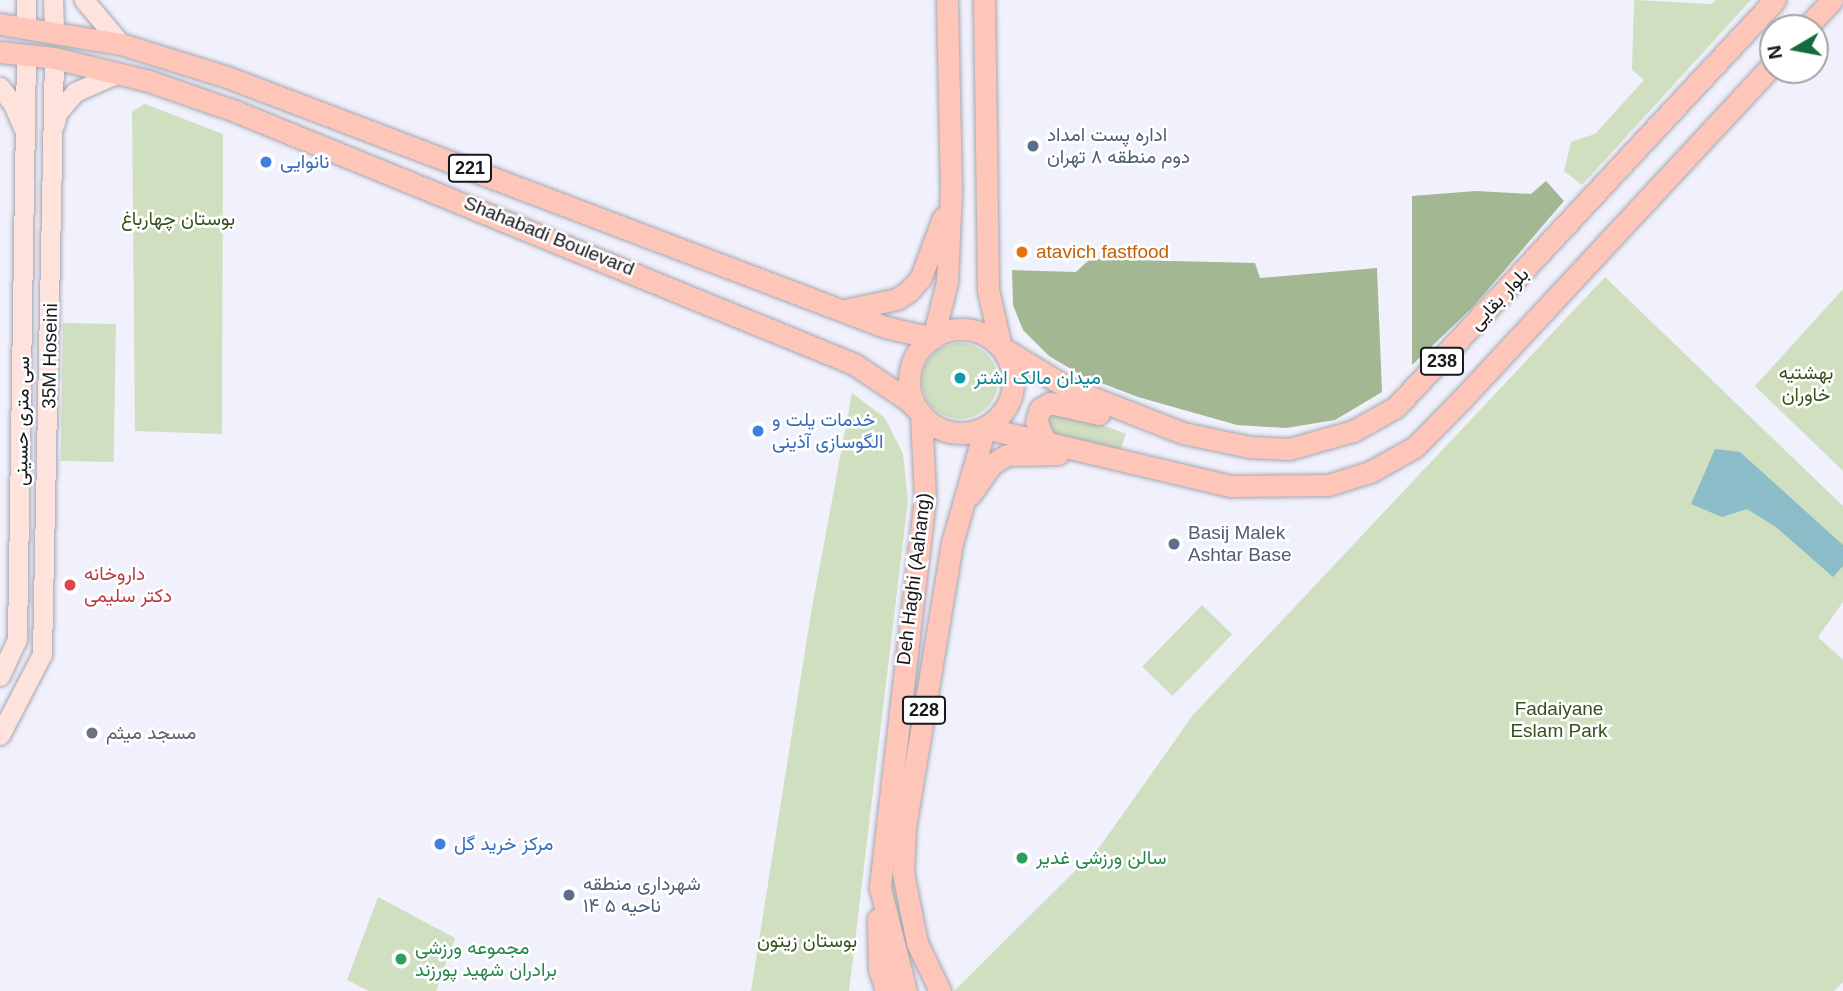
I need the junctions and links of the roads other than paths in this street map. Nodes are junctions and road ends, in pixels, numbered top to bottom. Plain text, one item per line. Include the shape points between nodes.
1 (26, 0) edge
2 (52, 0) edge
3 (84, 0) edge
4 (947, 0) edge
5 (984, 0) edge
6 (1775, 0) edge
7 (1832, 0) edge
8 (1819, 14) edge
9 (0, 24) edge
10 (26, 27) junction
11 (54, 30) junction
12 (121, 44) junction
13 (0, 52) edge
14 (26, 54) junction
15 (54, 58) junction
16 (118, 73) junction
17 (1759, 79) edge
18 (0, 87) edge
19 (950, 144) junction
20 (986, 148) junction
21 (27, 163) junction
22 (53, 166) junction
23 (951, 192) junction
24 (844, 310) junction
25 (933, 338) junction
26 (1000, 347) junction
27 (920, 413) junction
28 (985, 428) junction
29 (1183, 433) junction
30 (1046, 443) junction
31 (1086, 455) junction
32 (952, 543) junction
33 (17, 639) junction
34 (42, 653) junction
35 (0, 676) edge
36 (0, 735) edge
37 (881, 896) junction
38 (886, 991) edge
39 (906, 991) edge
40 (940, 991) edge

1 - 10 main road
2 - 11 main road
3 - 12 main road
4 - 19 main road
5 - 20 main road
6 - 29 main road, بلوار بقایی / 238 via 1396,407 1353,431 1289,449 1250,447
7 - 8 main road
9 - 10 main road, Shahabadi Boulevard / 221
10 - 11 main road, Shahabadi Boulevard / 221
10 - 14 main road
11 - 12 main road, Shahabadi Boulevard / 221
11 - 15 main road
12 - 24 main road, Shahabadi Boulevard / 221 via 288,99
13 - 14 main road, Shahabadi Boulevard / 221
14 - 15 main road, Shahabadi Boulevard / 221
14 - 21 main road
15 - 16 main road, Shahabadi Boulevard / 221
15 - 22 main road, 35M Hoseini
16 - 22 main road via 87,84 64,104 54,127
16 - 27 main road, Shahabadi Boulevard / 221 via 235,111 722,307 854,364
17 - 31 main road, 238 via 1463,398 1404,453 1370,472 1328,485 1281,488 1187,479
18 - 21 main road via 22,124
19 - 20 main road via 956,156 967,162 978,159
19 - 23 main road
20 - 26 main road via 988,290
21 - 33 main road, سی متری حسینی
22 - 34 main road, 35M Hoseini
23 - 24 main road via 921,277 909,291 897,299
23 - 25 main road via 947,282
24 - 25 main road, Shahabadi Boulevard / 221 via 885,327
25 - 26 main road via 946,331 976,331
25 - 27 main road via 914,359 910,373
26 - 28 main road via 1009,360 1012,392 1007,407
26 - 29 main road, بلوار بقایی / 238 via 1068,388
27 - 28 main road via 931,423 957,433
27 - 37 main road, Deh Haghi (Aahang) / 228 via 925,497 883,832
28 - 30 main road, 238
28 - 32 main road, Deh Haghi (Aahang) / 228
29 - 30 main road via 1050,403 1040,409 1036,421
30 - 31 main road, 238
31 - 32 main road via 1007,455 992,464 969,497
32 - 40 main road, Deh Haghi (Aahang) / 228 via 905,827 903,873 916,943
33 - 34 main road
33 - 35 main road, سی متری حسینی
34 - 36 main road
37 - 38 main road via 879,969
37 - 39 main road, Deh Haghi (Aahang) / 228

